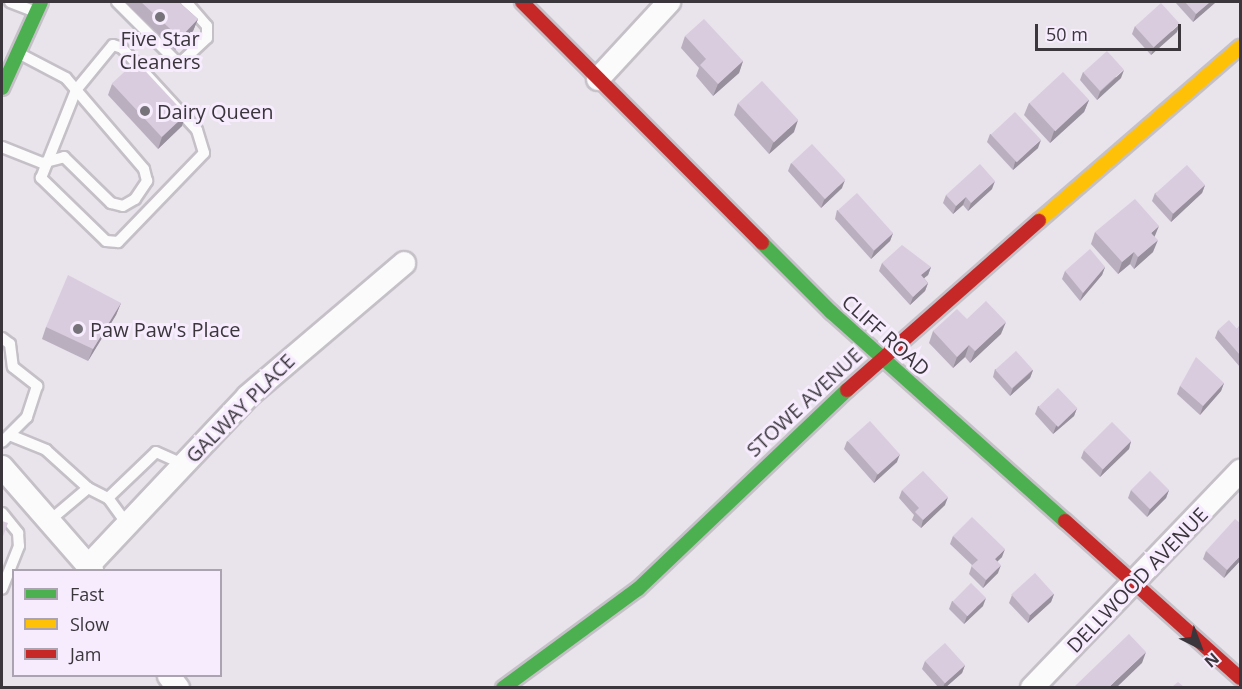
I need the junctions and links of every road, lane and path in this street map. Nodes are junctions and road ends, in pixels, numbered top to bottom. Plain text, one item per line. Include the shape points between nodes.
1 (10, 2) edge
2 (117, 2) edge
3 (186, 2) edge
4 (522, 2) edge
5 (669, 2) edge
6 (38, 7) edge
7 (1240, 47) edge
8 (17, 52) junction
9 (598, 79) junction
10 (2, 88) edge
11 (76, 90) junction
12 (2, 147) edge
13 (42, 163) junction
14 (404, 262) dead end
15 (2, 338) edge
16 (881, 357) junction
17 (12, 436) junction
18 (2, 442) edge
19 (183, 464) junction
20 (1240, 471) edge
21 (3, 472) edge
22 (88, 488) junction
23 (108, 498) junction
24 (2, 513) edge
25 (49, 521) junction
26 (127, 524) junction
27 (90, 568) edge
28 (1136, 585) junction
29 (2, 589) edge
30 (1240, 678) edge
31 (503, 687) edge
32 (1032, 687) edge

1 - 6 lane
2 - 3 lane via 179,64 207,38 207,26
4 - 9 street, CLIFF ROAD
5 - 9 street
6 - 8 street
7 - 16 street, STOWE AVENUE
8 - 10 street
8 - 11 lane via 66,78
9 - 16 street, CLIFF ROAD via 742,227
11 - 13 lane
11 - 13 lane via 144,169 147,181 123,206 111,204 64,157
11 - 13 lane via 104,51 112,45 122,48 197,130 204,153 118,242 106,241 41,178
12 - 13 lane
14 - 19 street, GALWAY PLACE via 248,396
15 - 17 lane via 10,344 13,368 37,386 27,417
16 - 28 street, CLIFF ROAD
16 - 31 street, STOWE AVENUE via 638,589
17 - 18 lane
17 - 22 lane via 46,450
19 - 23 lane via 156,452
19 - 26 street, GALWAY PLACE
20 - 28 street, DELLWOOD AVENUE
21 - 25 street
22 - 23 lane
22 - 25 lane
23 - 26 lane
24 - 29 lane via 18,533 19,546
25 - 27 street
26 - 27 street, GALWAY PLACE
28 - 30 street, CLIFF ROAD
28 - 32 street, DELLWOOD AVENUE

